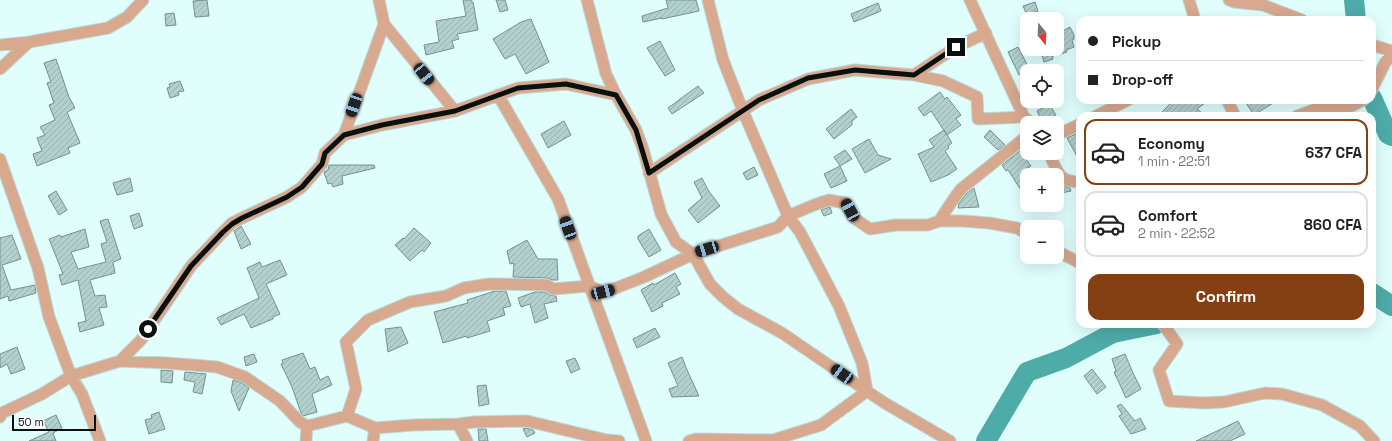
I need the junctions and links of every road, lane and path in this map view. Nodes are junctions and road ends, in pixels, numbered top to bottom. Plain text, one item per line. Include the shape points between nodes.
1 (143, 0) edge
2 (379, 0) edge
3 (587, 0) edge
4 (708, 0) edge
5 (970, 0) edge
6 (1189, 0) edge
7 (1229, 0) edge
8 (1194, 16) edge
9 (1292, 16) edge
10 (384, 24) junction
11 (986, 33) junction
12 (29, 42) junction
13 (0, 45) edge
14 (1376, 46) edge
15 (1392, 52) edge
16 (0, 69) edge
17 (914, 75) junction
18 (1376, 81) edge
19 (498, 95) junction
20 (616, 95) junction
21 (1120, 104) edge
22 (1356, 104) edge
23 (455, 111) junction
24 (743, 111) junction
25 (1104, 112) edge
26 (1307, 112) edge
27 (1025, 116) edge
28 (1020, 120) edge
29 (1076, 126) edge
30 (1064, 132) edge
31 (344, 135) junction
32 (1020, 142) edge
33 (0, 159) edge
34 (1052, 160) edge
35 (649, 173) junction
36 (1076, 182) edge
37 (788, 216) junction
38 (939, 221) junction
39 (1020, 230) edge
40 (693, 254) junction
41 (1064, 255) edge
42 (1076, 261) edge
43 (589, 286) junction
44 (1166, 328) edge
45 (120, 361) junction
46 (71, 376) junction
47 (867, 391) junction
48 (347, 416) junction
49 (0, 417) edge
50 (458, 424) junction
51 (307, 426) junction
52 (375, 428) junction
53 (773, 440) edge
54 (100, 441) edge
55 (306, 441) edge
56 (373, 441) edge
57 (466, 441) edge
58 (619, 441) edge
59 (646, 441) edge
60 (689, 441) edge
61 (950, 441) edge
62 (1374, 441) edge

1 - 12 street via 127,17 108,28
2 - 10 street
3 - 20 street via 606,74
4 - 24 street via 723,60
5 - 11 street
6 - 8 street
7 - 9 street via 1263,5
10 - 23 street
10 - 31 street
11 - 17 street via 956,47
11 - 27 street
12 - 13 street
12 - 16 street
14 - 15 street
15 - 18 street
17 - 24 street via 855,70 808,78 759,100
17 - 28 street via 943,81 977,97 978,120
19 - 20 street via 518,88 566,84
19 - 23 street
19 - 43 street via 558,199
20 - 35 street via 636,130
21 - 25 street
22 - 26 street
23 - 31 street
24 - 35 street
24 - 37 street
29 - 30 street
31 - 45 street via 325,153 322,164 302,187 242,218 223,232 191,266 141,340
32 - 38 street via 961,189
33 - 46 street via 34,255 49,317
34 - 36 street via 1060,175 1067,181
35 - 40 street via 661,214 676,242
37 - 38 street via 829,200 845,203 854,218 870,229 896,225 928,225
37 - 40 street via 778,227
37 - 47 street via 800,232 839,306 862,362
38 - 39 street via 989,223
40 - 43 street via 616,288 603,292
40 - 47 street via 710,284 738,309 782,333
41 - 42 street
43 - 48 street via 553,289 547,285 489,284 464,288 446,296 410,302 368,320 346,342 356,389
43 - 59 street
44 - 62 street via 1177,344 1159,370 1169,402 1224,402 1264,393 1282,394 1322,406 1360,426
45 - 46 street
45 - 51 street via 217,367 245,377 280,401
46 - 49 street via 42,394 2,413
46 - 54 street via 82,394
47 - 53 street via 821,425
47 - 61 street
48 - 51 street
48 - 52 street
50 - 52 street
50 - 57 street
50 - 58 street via 527,420
51 - 55 street
52 - 56 street
53 - 60 street

